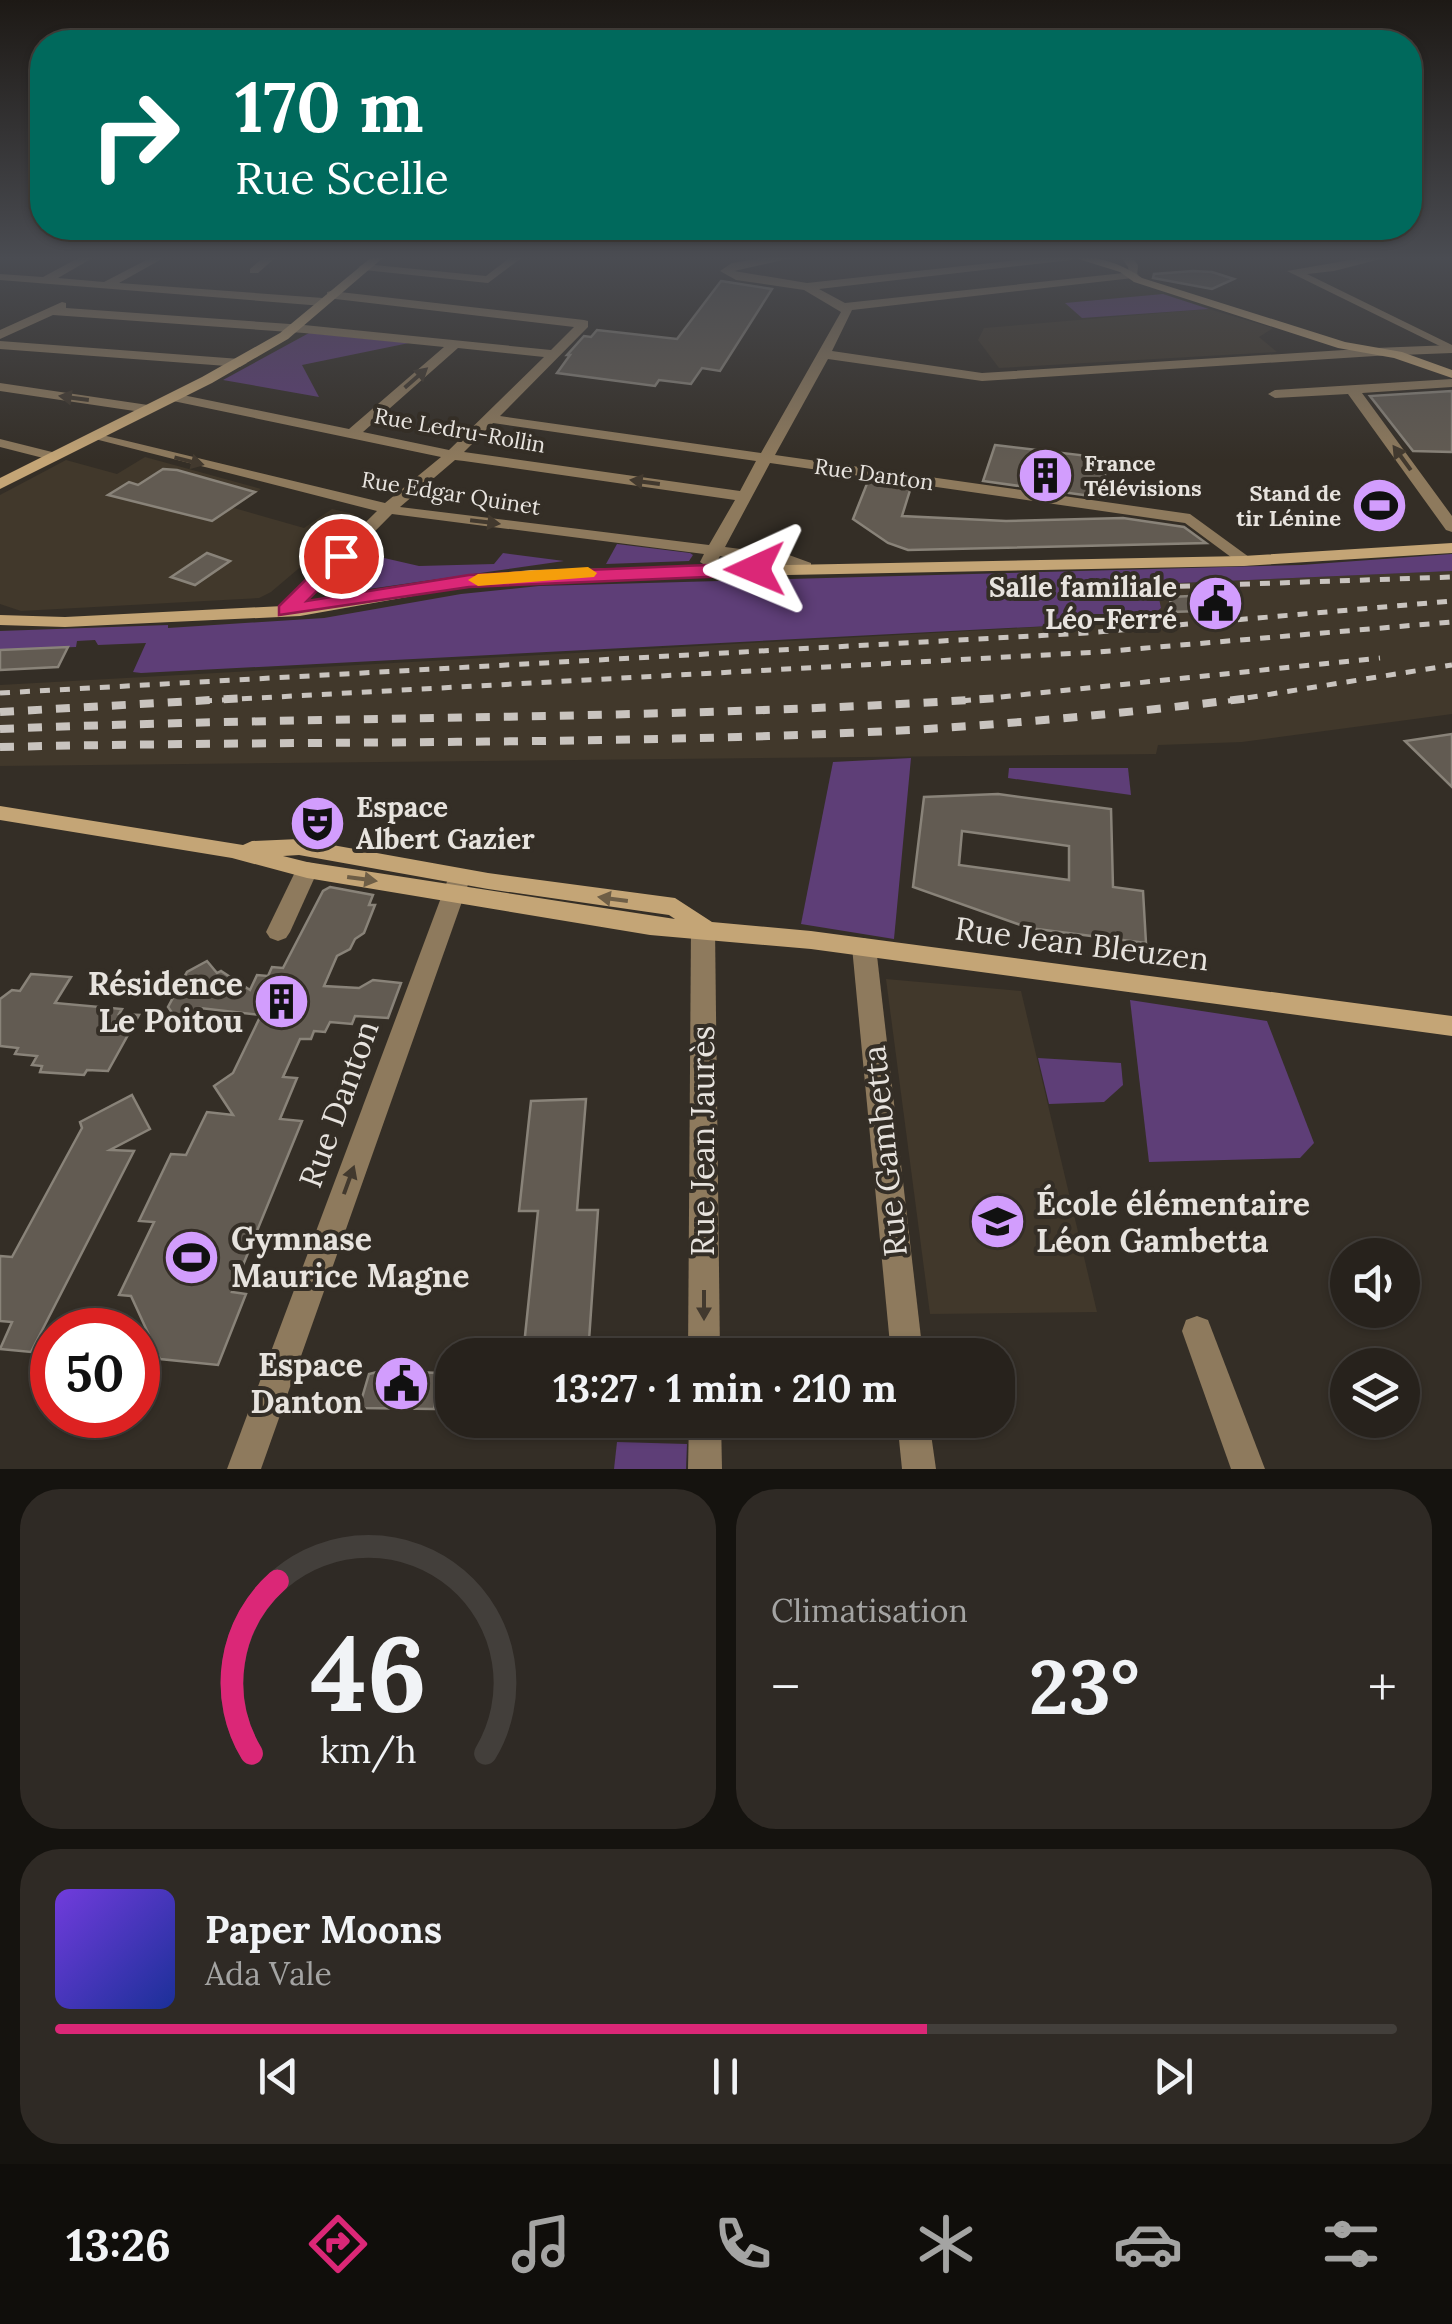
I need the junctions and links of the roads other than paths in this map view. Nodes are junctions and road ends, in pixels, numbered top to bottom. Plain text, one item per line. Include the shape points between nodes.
1 (24, 325) edge
2 (234, 325) edge
3 (298, 325) edge
4 (583, 325) edge
5 (840, 325) edge
6 (1285, 325) edge
7 (1401, 325) edge
8 (293, 329) junction
9 (0, 336) edge
10 (456, 343) junction
11 (0, 345) edge
12 (1451, 349) edge
13 (1375, 352) junction
14 (556, 354) junction
15 (823, 354) junction
16 (240, 362) junction
17 (1452, 378) edge
18 (0, 387) edge
19 (1352, 389) junction
20 (1275, 394) dead end
21 (173, 397) junction
22 (148, 410) junction
23 (491, 418) junction
24 (352, 434) junction
25 (94, 437) junction
26 (0, 443) edge
27 (454, 454) junction
28 (55, 457) junction
29 (764, 458) junction
30 (0, 484) edge
31 (742, 496) junction
32 (388, 509) junction
33 (1452, 526) edge
34 (1452, 548) edge
35 (712, 550) junction
36 (1243, 561) junction
37 (806, 567) junction
38 (884, 569) junction
39 (705, 570) junction
40 (620, 572) junction
41 (586, 577) dead end
42 (672, 579) junction
43 (286, 611) junction
44 (0, 620) edge
45 (0, 816) edge
46 (232, 850) junction
47 (307, 870) junction
48 (457, 884) junction
49 (703, 928) junction
50 (278, 932) dead end
51 (864, 948) junction
52 (1452, 1026) edge
53 (1196, 1330) dead end
54 (704, 1338) edge
55 (904, 1338) edge
56 (705, 1438) edge
57 (915, 1438) edge
58 (244, 1469) edge
59 (705, 1469) edge
60 (918, 1469) edge
61 (1248, 1469) edge

1 - 9 street
2 - 8 street
3 - 8 main road
4 - 14 street
5 - 15 street
6 - 13 main road
7 - 12 street
8 - 10 street
8 - 16 main road
10 - 14 street
24 -> 10 street
11 - 16 street
12 - 13 street
13 - 15 street via 982,377
13 - 17 main road
14 - 23 street
15 - 29 street
16 - 21 main road
17 - 19 street
22 -> 18 street
19 - 20 street
33 -> 19 street
21 - 22 main road
21 - 24 street, Rue Ledru-Rollin
22 - 25 main road
23 - 27 street
23 - 29 street, Rue Danton
24 - 27 street, Rue Ledru-Rollin
25 - 28 main road
25 -> 32 street, Rue Edgar Quinet
26 - 28 street
31 -> 27 street, Rue Ledru-Rollin
27 - 32 street
28 - 30 main road
29 - 31 street
29 - 36 street, Rue Danton via 1190,519
31 - 35 street
32 -> 35 street, Rue Edgar Quinet
32 - 43 street
34 - 36 main road
35 - 37 street, Rue Edgar Quinet
35 - 39 street
36 - 38 main road
37 - 38 main road
37 - 39 main road
38 - 42 main road
39 - 40 main road
39 - 42 main road
40 - 41 main road
40 - 43 main road via 469,581
42 - 43 main road via 529,584 324,612
43 - 44 main road
45 - 46 main road, Rue Jean Bleuzen
46 - 47 main road, Rue Jean Bleuzen
46 - 48 main road, Rue Jean Bleuzen via 299,846
47 -> 48 main road, Rue Jean Bleuzen
47 - 50 street
48 - 49 main road, Rue Jean Bleuzen via 650,926
58 -> 48 street, Rue Danton
49 - 51 main road, Rue Jean Bleuzen
49 -> 54 street, Rue Jean Jaurès
51 - 52 main road, Rue Jean Bleuzen
51 - 55 street, Rue Gambetta
53 - 61 street
56 - 59 street
57 - 60 street

